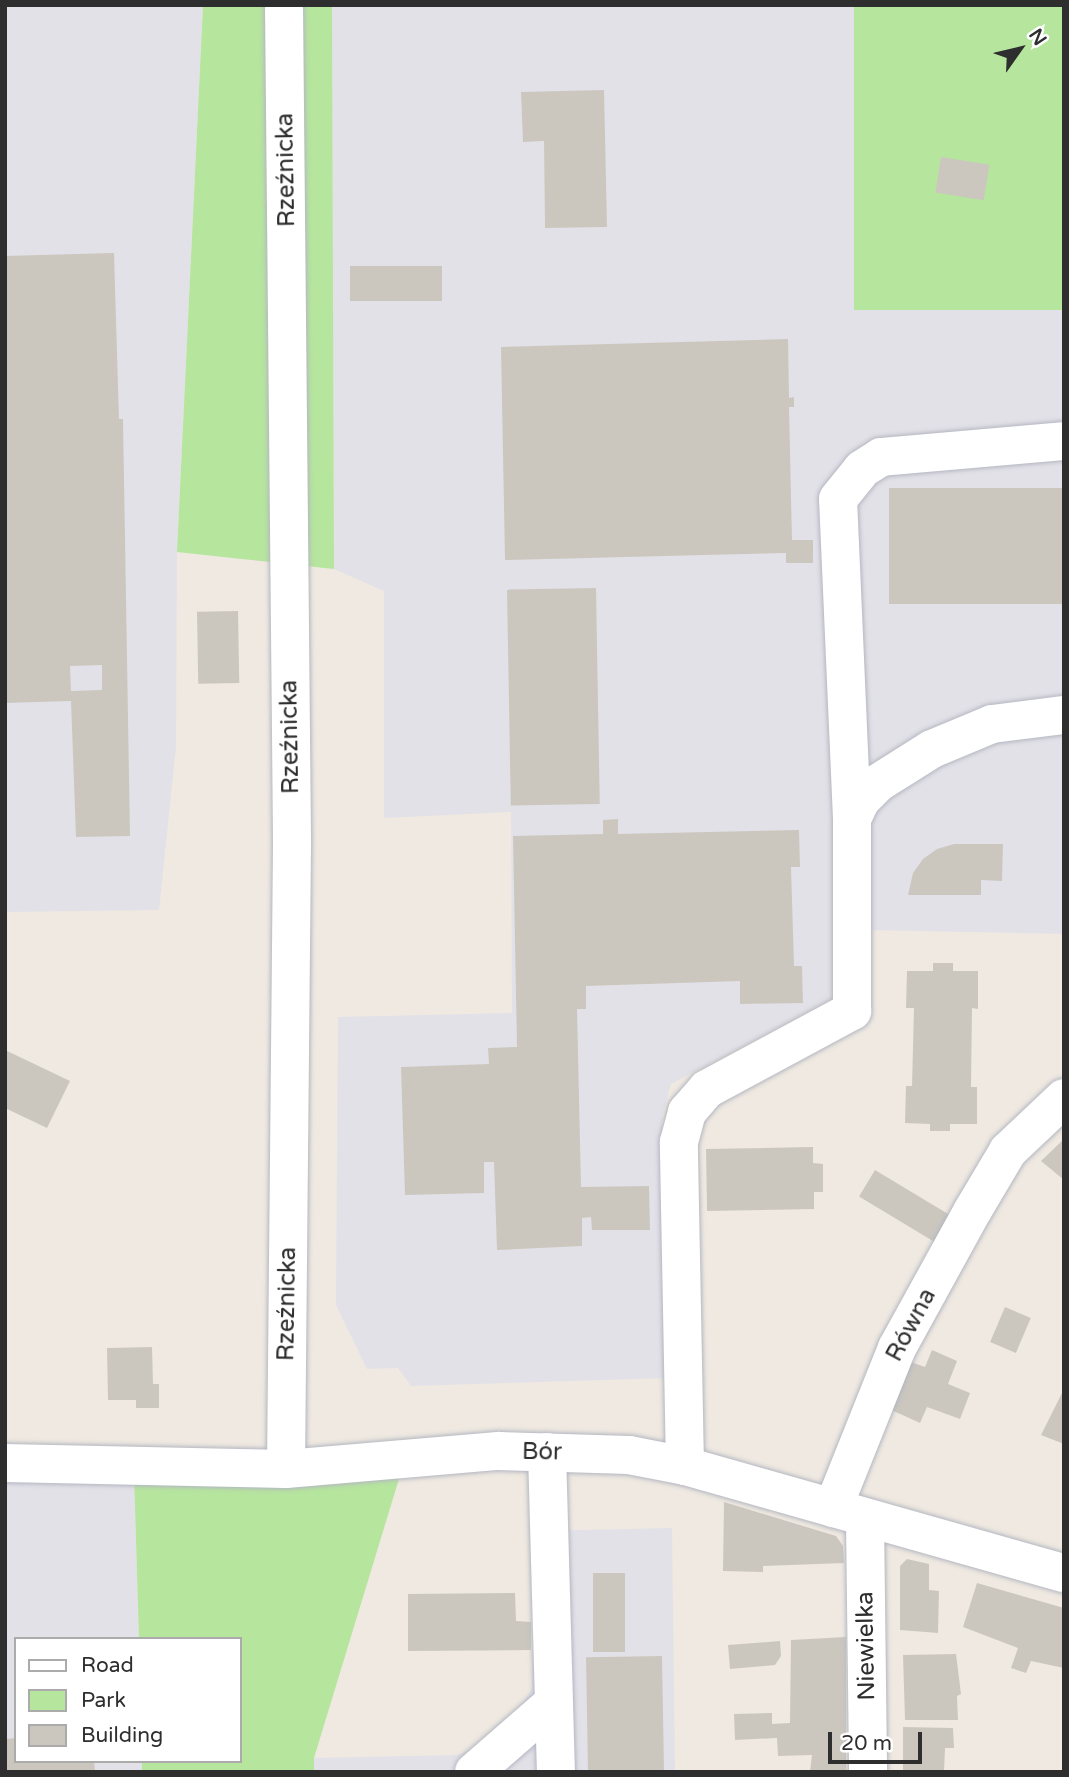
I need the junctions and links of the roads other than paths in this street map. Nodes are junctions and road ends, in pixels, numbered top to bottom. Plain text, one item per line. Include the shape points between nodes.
1 (284, 5) edge
2 (1064, 441) edge
3 (1064, 715) edge
4 (852, 819) junction
5 (1064, 1098) edge
6 (547, 1451) junction
7 (5, 1463) edge
8 (685, 1466) junction
9 (285, 1469) junction
10 (849, 1514) junction
11 (1061, 1565) edge
12 (553, 1703) junction
13 (474, 1772) edge
14 (556, 1772) edge
15 (868, 1772) edge

1 - 9 street, Rzeźnicka via 292,844
2 - 4 street via 881,457 862,469 838,499
3 - 4 street via 992,724 932,749 878,783 861,800
4 - 8 street via 852,1011 708,1089 687,1112 679,1142
5 - 10 street, Równa via 1008,1151 897,1348
6 - 8 street, Bór via 629,1455
6 - 9 street, Bór
6 - 12 street
7 - 9 street, Bór
8 - 10 street, Bór
10 - 11 street, Bór
10 - 15 street, Niewielka
12 - 13 street
12 - 14 street

